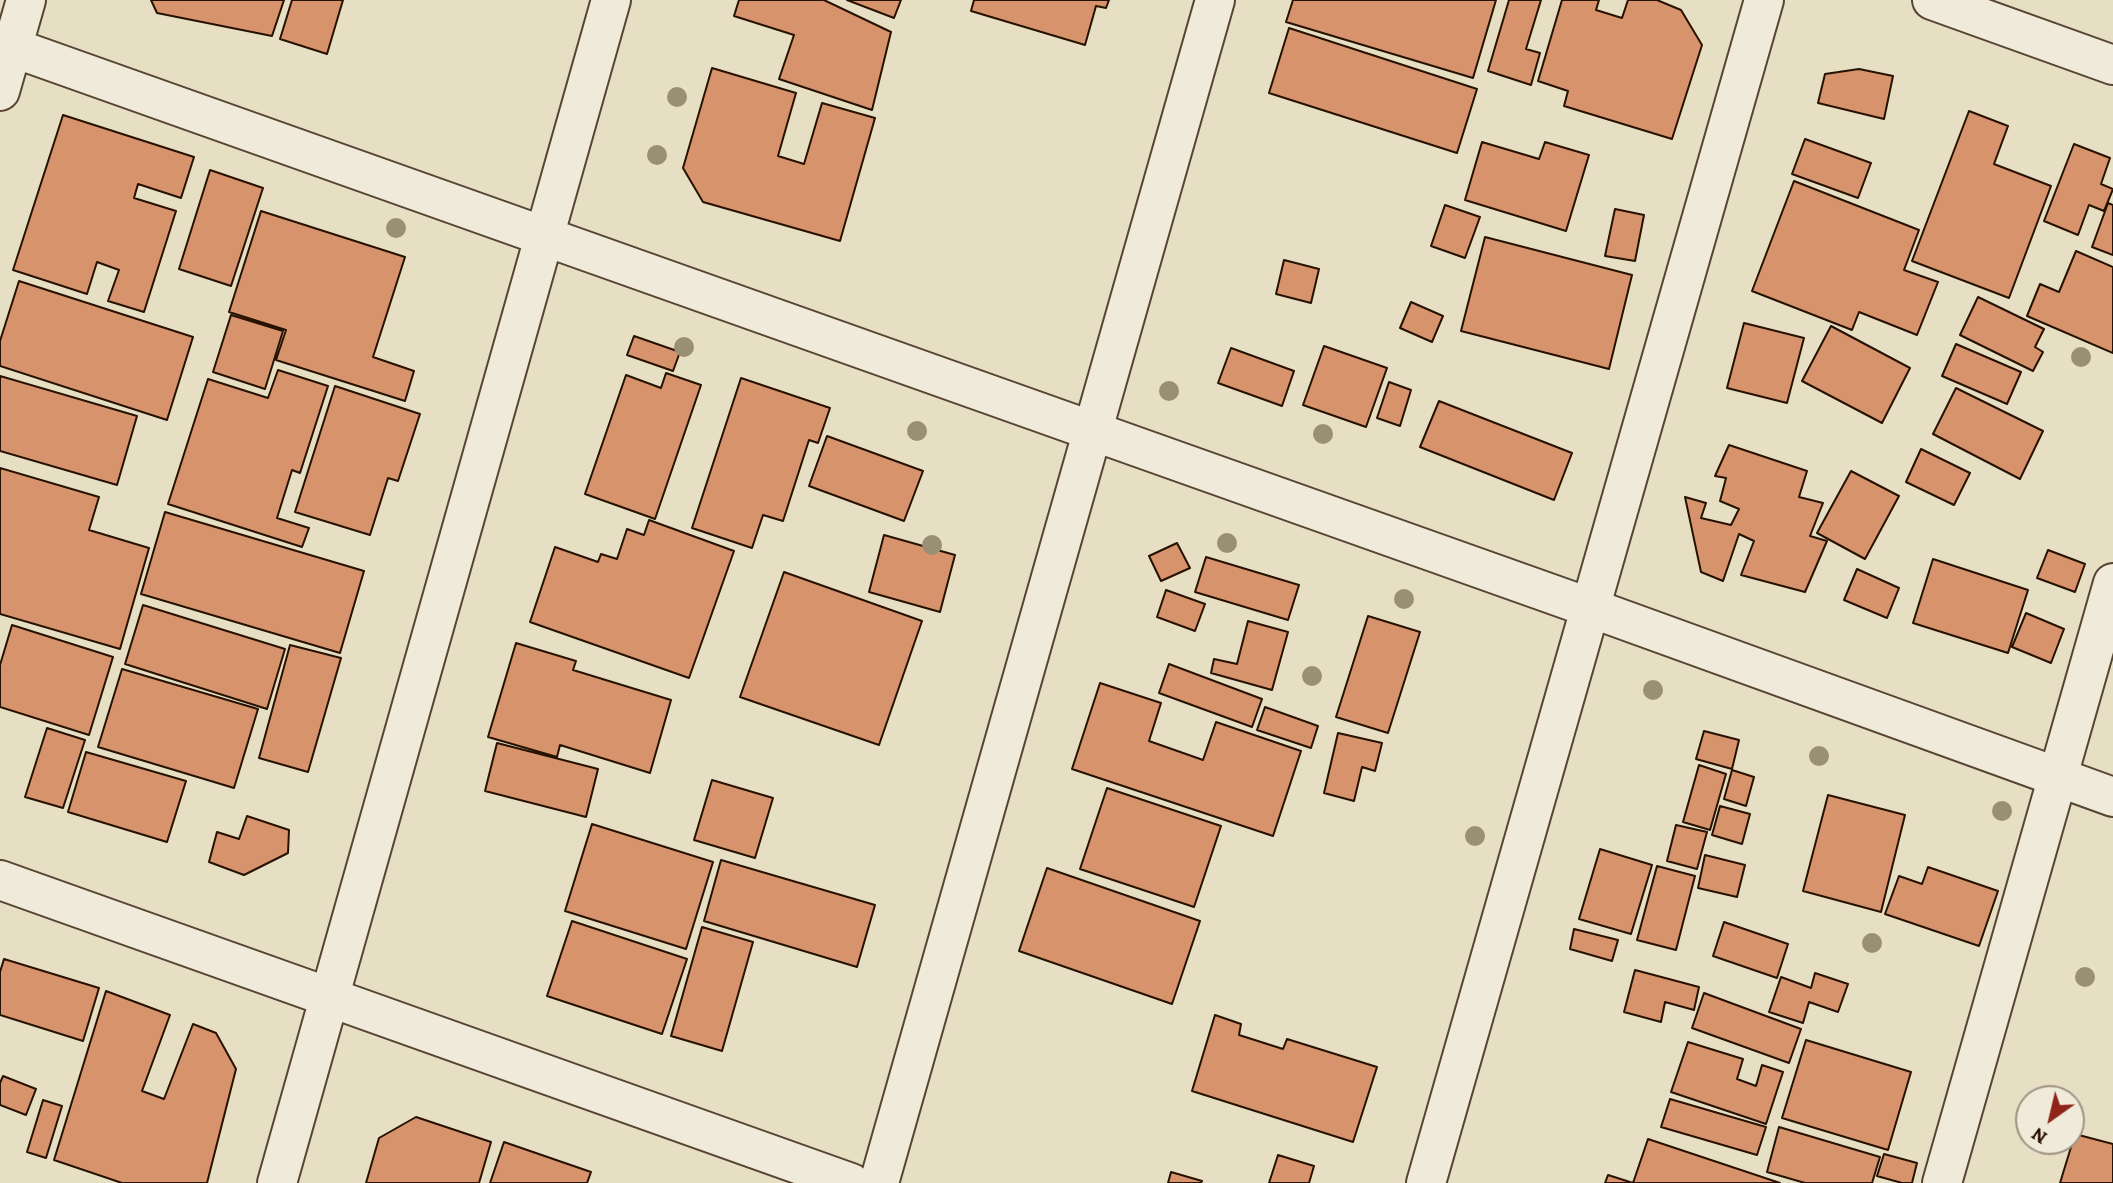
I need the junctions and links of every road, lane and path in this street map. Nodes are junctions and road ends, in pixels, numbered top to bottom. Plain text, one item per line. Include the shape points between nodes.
1 (26, 0) edge
2 (611, 0) edge
3 (1215, 0) edge
4 (1764, 0) edge
5 (1932, 0) edge
6 (6, 45) edge
7 (2113, 65) edge
8 (0, 91) edge
9 (545, 237) junction
10 (1092, 431) junction
11 (2113, 583) edge
12 (1591, 608) junction
13 (2058, 777) junction
14 (2113, 797) edge
15 (0, 880) edge
16 (329, 998) junction
17 (276, 1183) edge
18 (850, 1183) edge
19 (878, 1183) edge
20 (1426, 1183) edge
21 (1942, 1183) edge

1 - 6 street
2 - 9 street
3 - 10 street
4 - 12 street
5 - 7 street
6 - 8 street
6 - 9 street
9 - 10 street
9 - 16 street
10 - 12 street
10 - 19 street
11 - 13 street
12 - 13 street
12 - 20 street
13 - 14 street
13 - 21 street
15 - 16 street
16 - 17 street
16 - 18 street

